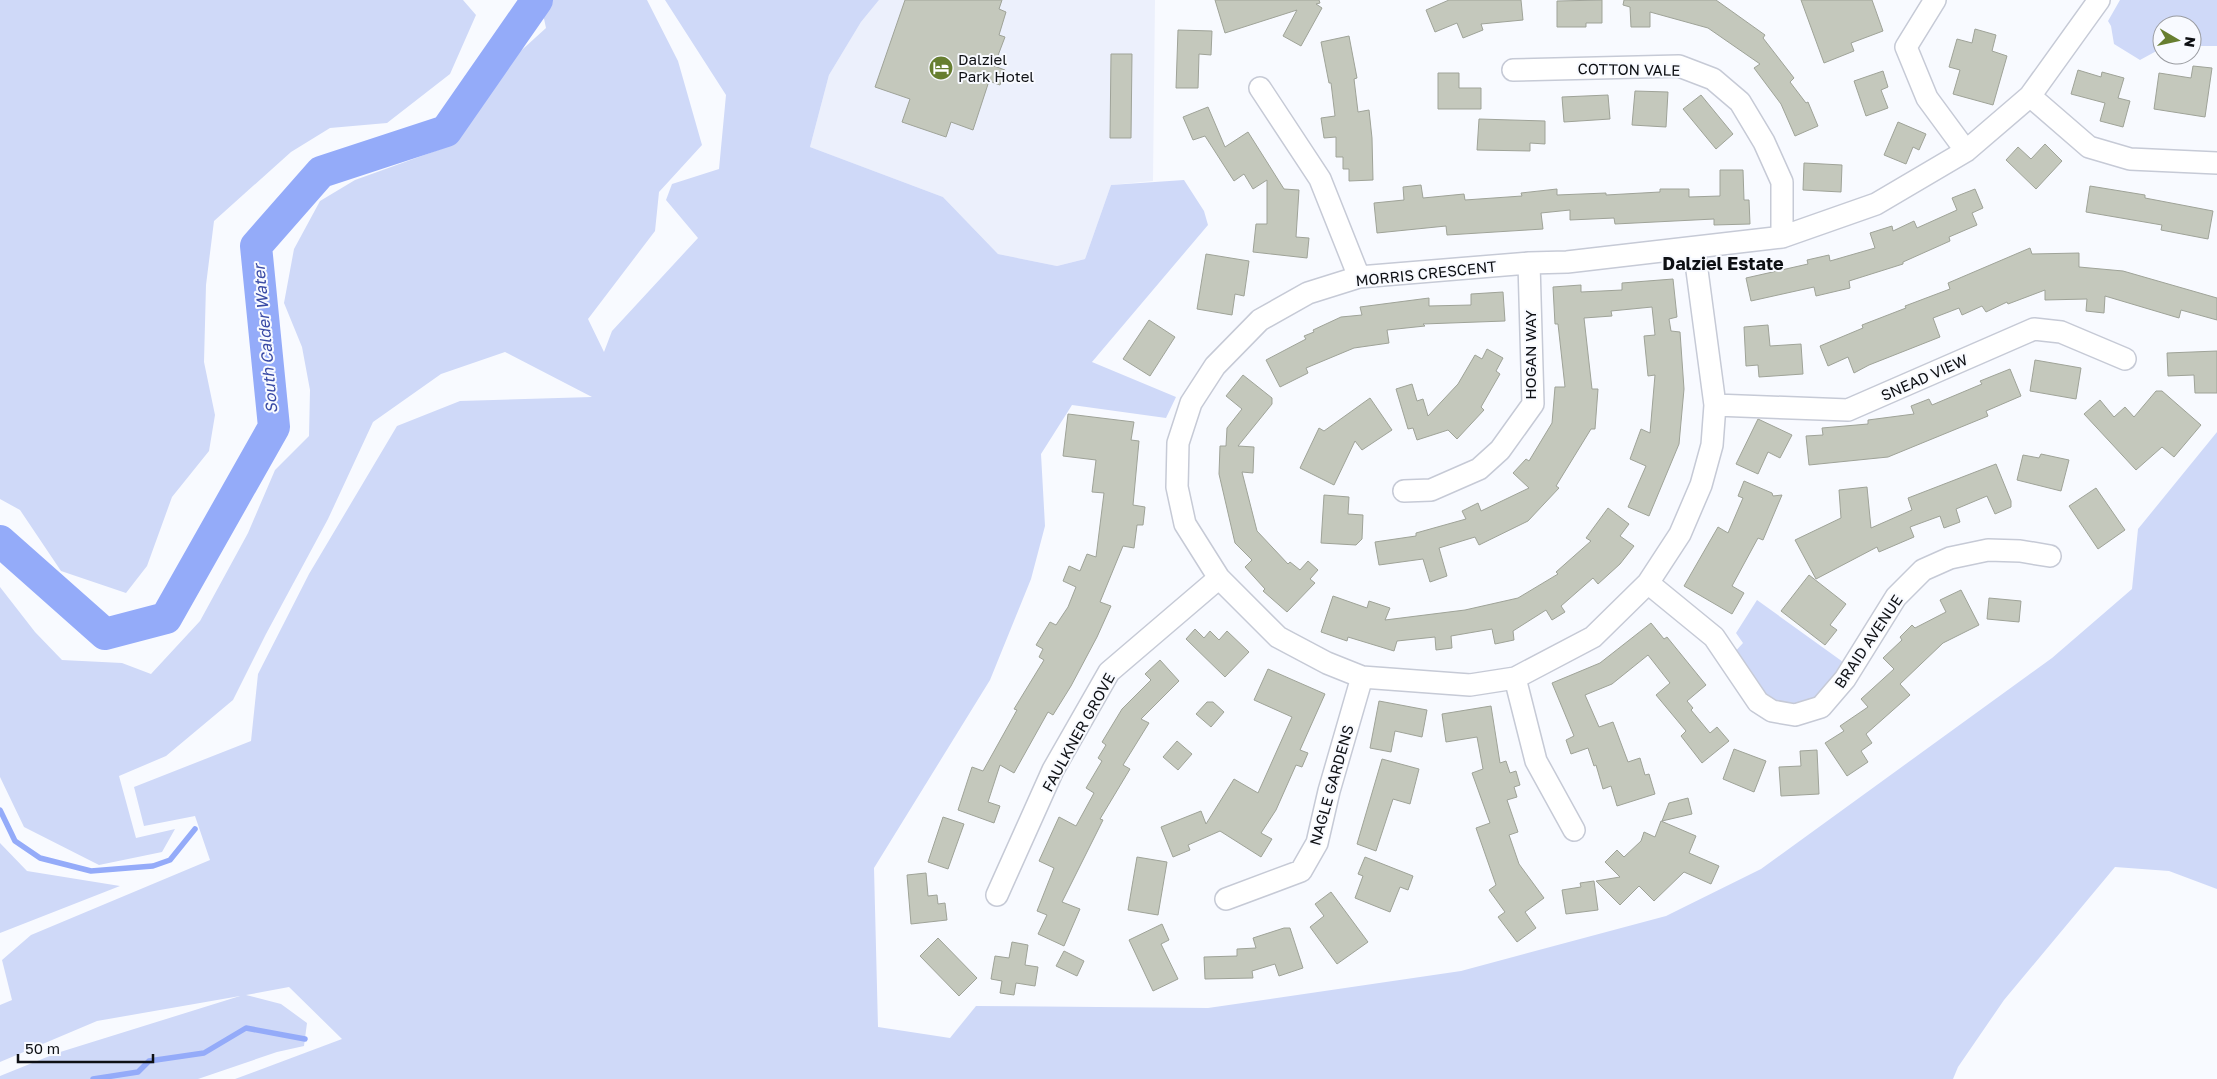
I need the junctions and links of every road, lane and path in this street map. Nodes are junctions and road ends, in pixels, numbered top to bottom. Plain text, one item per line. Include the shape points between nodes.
1 (1935, 0) edge
2 (2099, 0) edge
3 (1513, 70) dead end
4 (1260, 88) dead end
5 (2030, 96) junction
6 (1966, 151) junction
7 (2217, 163) edge
8 (1782, 237) junction
9 (1694, 248) junction
10 (1529, 263) junction
11 (1359, 277) junction
12 (2124, 359) dead end
13 (1715, 405) junction
14 (1404, 492) dead end
15 (2050, 556) dead end
16 (1219, 578) junction
17 (1648, 583) junction
18 (1362, 677) junction
19 (1515, 678) junction
20 (1574, 830) dead end
21 (997, 896) dead end
22 (1226, 899) dead end

1 - 6 street via 1906,47 1927,98
2 - 5 street, MORRIS CRESCENT
3 - 8 street, COTTON VALE via 1679,66 1713,79 1740,102 1764,142 1782,182
4 - 11 street via 1320,179
5 - 6 street, MORRIS CRESCENT
5 - 7 street via 2089,147 2130,160
6 - 8 street, MORRIS CRESCENT via 1876,204
8 - 9 street, MORRIS CRESCENT
9 - 10 street, MORRIS CRESCENT
9 - 13 street, MORRIS CRESCENT
10 - 11 street, MORRIS CRESCENT
10 - 14 street, HOGAN WAY via 1533,404 1500,450 1478,469 1431,490
11 - 16 street, MORRIS CRESCENT via 1308,293 1260,320 1215,366 1191,403 1178,443 1177,486 1185,524
12 - 13 street, SNEAD VIEW via 2061,332 2034,329 1848,410
13 - 17 street, MORRIS CRESCENT via 1712,445 1701,486 1680,534
15 - 17 street, BRAID AVENUE via 2020,550 1988,550 1950,558 1923,570 1896,597 1846,679 1821,707 1795,716 1772,711 1758,702 1714,637
16 - 18 street, MORRIS CRESCENT via 1278,637
16 - 21 street, FAULKNER GROVE via 1109,672 1053,770
17 - 19 street, MORRIS CRESCENT via 1593,637
18 - 19 street, MORRIS CRESCENT via 1470,685
18 - 22 street, NAGLE GARDENS via 1317,843 1302,872
19 - 20 street via 1536,761

